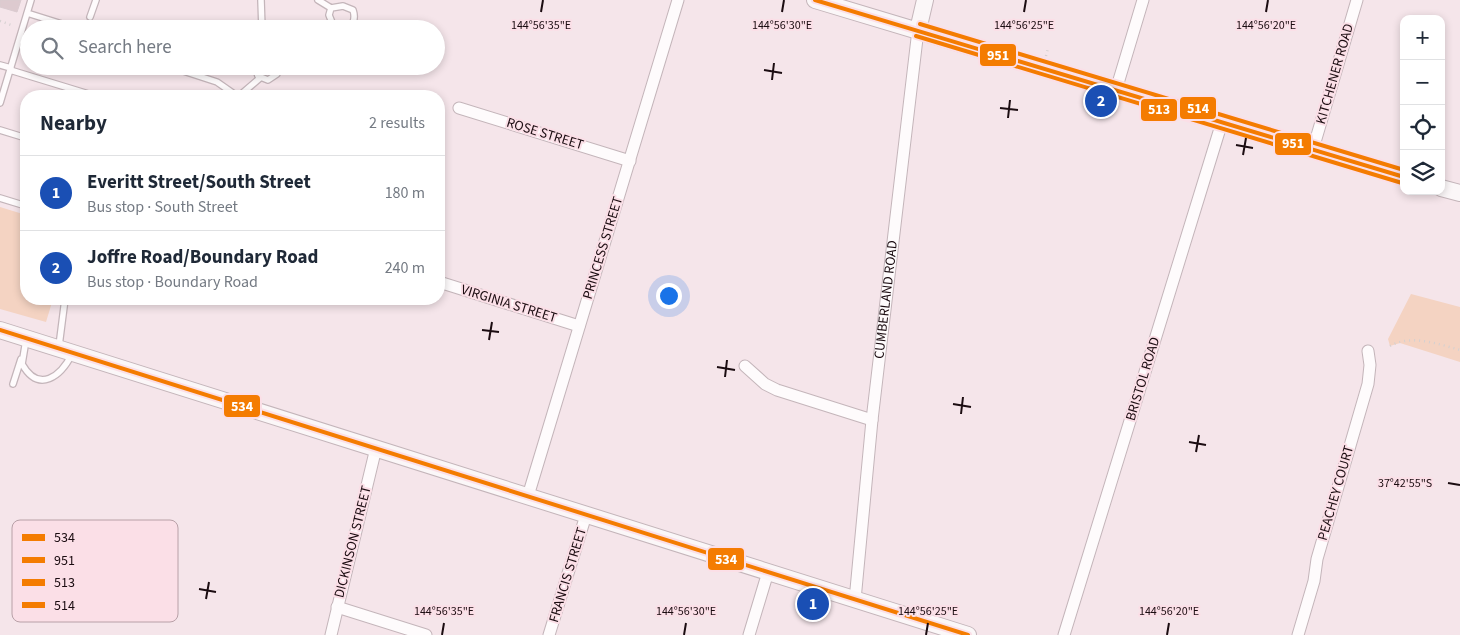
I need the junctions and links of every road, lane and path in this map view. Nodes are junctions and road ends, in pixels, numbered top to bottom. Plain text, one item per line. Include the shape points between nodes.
1 (31, 0) edge
2 (96, 0) edge
3 (261, 0) edge
4 (318, 0) edge
5 (678, 0) edge
6 (815, 0) edge
7 (925, 0) edge
8 (1143, 0) edge
9 (1357, 0) edge
10 (331, 8) junction
11 (27, 13) junction
12 (90, 18) dead end
13 (25, 20) edge
14 (49, 20) edge
15 (262, 20) edge
16 (331, 20) edge
17 (354, 20) edge
18 (0, 21) edge
19 (20, 27) edge
20 (918, 30) junction
21 (20, 37) edge
22 (1048, 48) dead end
23 (1045, 57) dead end
24 (0, 65) edge
25 (10, 69) junction
26 (20, 72) edge
27 (29, 75) edge
28 (196, 75) edge
29 (258, 75) edge
30 (276, 75) edge
31 (260, 78) junction
32 (76, 90) edge
33 (229, 90) edge
34 (245, 90) edge
35 (1116, 90) junction
36 (1102, 101) dead end
37 (0, 103) edge
38 (459, 108) dead end
39 (1099, 112) dead end
40 (1222, 122) junction
41 (0, 130) edge
42 (20, 136) edge
43 (1313, 149) junction
44 (630, 161) junction
45 (1400, 176) edge
46 (1445, 189) edge
47 (1460, 193) edge
48 (0, 198) edge
49 (20, 204) edge
50 (445, 284) edge
51 (65, 305) edge
52 (579, 326) junction
53 (0, 330) edge
54 (26, 338) junction
55 (1390, 346) dead end
56 (66, 350) junction
57 (1460, 350) edge
58 (1368, 351) dead end
59 (22, 357) junction
60 (745, 366) dead end
61 (13, 384) dead end
62 (872, 420) junction
63 (376, 448) junction
64 (528, 496) junction
65 (586, 515) junction
66 (768, 572) junction
67 (854, 600) junction
68 (337, 607) junction
69 (938, 630) edge
70 (331, 635) edge
71 (426, 635) edge
72 (549, 635) edge
73 (749, 635) edge
74 (968, 635) edge
75 (1064, 635) edge
76 (1298, 635) edge

1 - 11 lane
2 - 12 lane
3 - 15 lane
4 - 10 lane
5 - 44 street, PRINCESS STREET
6 - 20 street
7 - 20 street, CUMBERLAND ROAD
8 - 35 street
9 - 43 street, KITCHENER ROAD
10 - 16 lane
10 - 17 lane via 343,6 353,10
11 - 13 lane
11 - 14 lane
18 - 19 path
20 - 35 street
20 - 62 street, CUMBERLAND ROAD
21 - 25 lane
22 - 23 path
24 - 25 lane
25 - 26 lane
25 - 37 lane
27 - 32 lane
28 - 33 lane
29 - 31 lane
30 - 31 lane
31 - 34 lane
35 - 40 street
36 - 39 path
38 - 44 street, ROSE STREET
40 - 43 street
40 - 75 street, BRISTOL ROAD
41 - 42 lane
43 - 45 street
44 - 52 street, PRINCESS STREET
46 - 47 street
48 - 49 lane
50 - 52 street, VIRGINIA STREET
51 - 56 lane
52 - 64 street, PRINCESS STREET
53 - 54 street
54 - 56 street
54 - 59 lane
55 - 57 path via 1413,340
56 - 59 lane via 63,370 52,379 30,375 22,364
56 - 63 street
58 - 76 street, PEACHEY COURT via 1368,384
59 - 61 lane
60 - 62 street via 777,390
62 - 67 street, CUMBERLAND ROAD
63 - 64 street
63 - 68 street, DICKINSON STREET
64 - 65 street
65 - 66 street
65 - 72 street, FRANCIS STREET
66 - 67 street
66 - 73 street
67 - 69 street
68 - 70 street, DICKINSON STREET
68 - 71 street
69 - 74 street

